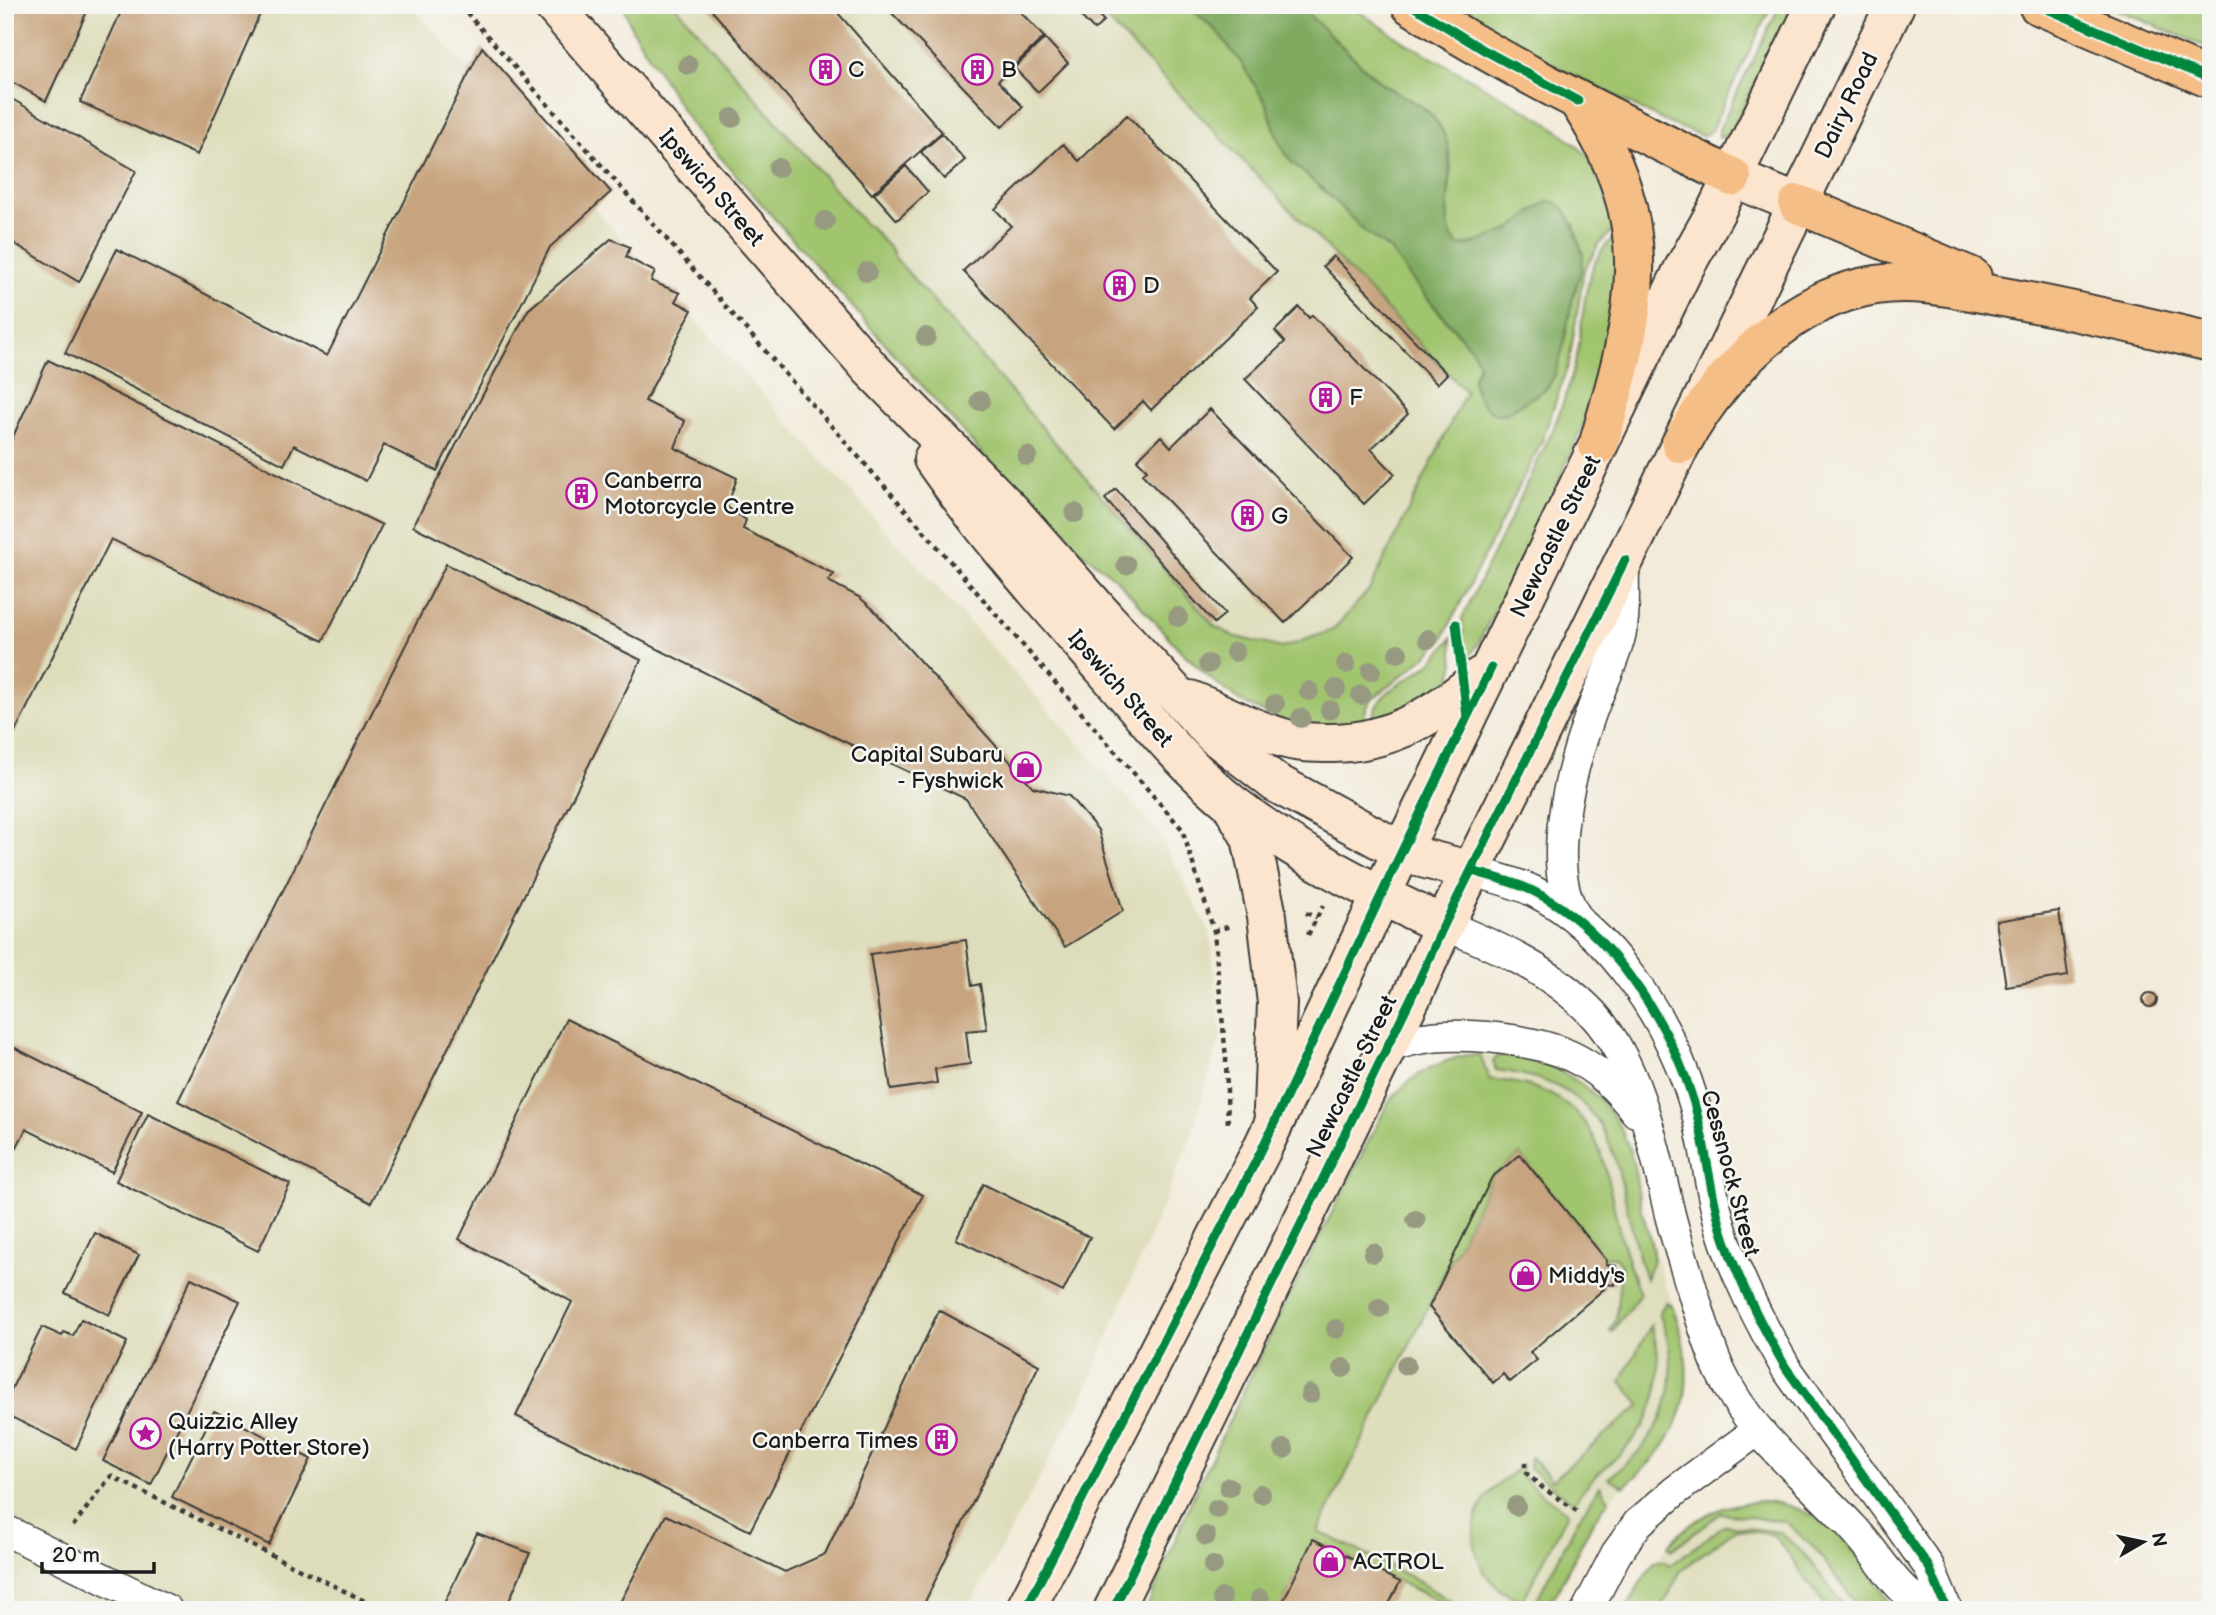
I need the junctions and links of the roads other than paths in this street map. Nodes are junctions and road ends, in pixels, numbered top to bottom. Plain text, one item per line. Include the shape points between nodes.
1 (553, 5) edge
2 (1411, 5) edge
3 (1816, 5) edge
4 (1895, 5) edge
5 (2038, 5) edge
6 (2211, 79) edge
7 (1578, 101) junction
8 (1732, 177) junction
9 (1798, 204) junction
10 (2029, 301) junction
11 (2211, 341) edge
12 (871, 369) junction
13 (1681, 444) junction
14 (1598, 446) junction
15 (1625, 560) junction
16 (1492, 668) junction
17 (1175, 693) junction
18 (1230, 802) junction
19 (1402, 851) junction
20 (1472, 871) junction
21 (1381, 896) junction
22 (1444, 925) junction
23 (1591, 933) junction
24 (1386, 1048) junction
25 (1273, 1125) junction
26 (1650, 1132) junction
27 (1758, 1430) junction
28 (5, 1530) edge
29 (167, 1610) edge
30 (1025, 1610) edge
31 (1113, 1610) edge
32 (1587, 1610) edge
33 (1928, 1610) edge
34 (1947, 1610) edge

1 - 12 main road, Ipswich Street
2 - 7 highway
3 - 8 main road
4 - 9 main road, Dairy Road
5 - 6 highway
7 - 8 highway
7 - 14 highway via 1601,136 1620,181 1634,257 1628,329
8 - 9 main road
8 - 14 main road, Newcastle Street
9 - 10 highway
9 - 13 main road, Newcastle Street
10 - 11 highway
10 - 13 highway via 1903,283 1875,285 1834,297 1807,309 1757,347 1716,390
12 - 17 main road, Ipswich Street via 1011,511
12 - 18 main road, Ipswich Street via 998,548 1167,742
13 - 15 main road, Newcastle Street
14 - 16 main road, Newcastle Street
15 - 20 main road, Newcastle Street
15 - 23 street via 1621,631 1571,780 1560,856 1561,881 1569,905
16 - 17 main road via 1419,721 1393,733 1348,743 1279,737
16 - 19 main road, Newcastle Street
17 - 19 main road, Ipswich Street via 1214,735 1276,783
18 - 21 main road, Ipswich Street via 1322,864
18 - 25 main road via 1251,838 1267,916 1277,1003
19 - 20 main road, Ipswich Street
19 - 21 main road, Newcastle Street
20 - 22 main road, Newcastle Street
20 - 23 street, Cessnock Street via 1534,892
21 - 22 main road, Ipswich Street
21 - 25 main road, Newcastle Street
22 - 24 main road, Newcastle Street
22 - 26 street via 1535,969 1594,1016 1616,1048
23 - 34 street, Cessnock Street via 1645,999 1685,1078 1722,1228 1766,1334 1929,1567
24 - 26 street via 1457,1034 1549,1046 1598,1072
24 - 31 main road, Newcastle Street
25 - 30 main road, Newcastle Street
26 - 27 street via 1713,1354
27 - 32 street via 1638,1522
27 - 33 street via 1859,1534 1903,1589
28 - 29 street

